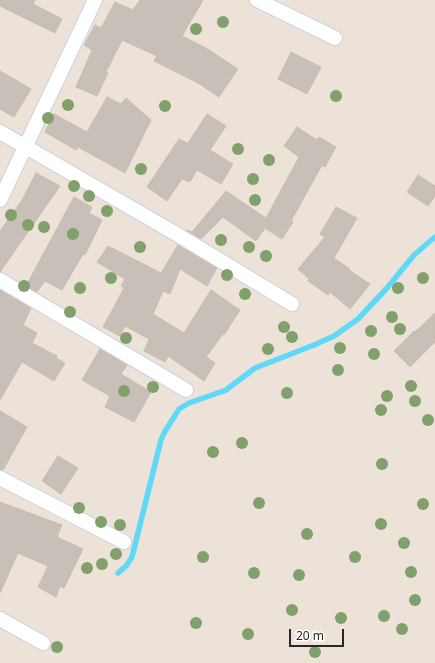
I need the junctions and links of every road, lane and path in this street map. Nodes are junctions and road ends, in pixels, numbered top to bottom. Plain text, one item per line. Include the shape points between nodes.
1 (95, 0) edge
2 (257, 0) edge
3 (335, 38) dead end
4 (0, 132) edge
5 (25, 147) junction
6 (0, 200) edge
7 (0, 280) edge
8 (292, 304) dead end
9 (186, 390) dead end
10 (0, 478) edge
11 (124, 542) dead end
12 (0, 619) edge
13 (43, 643) dead end

1 - 5 street
2 - 3 street
4 - 5 street
5 - 6 street
5 - 8 street
7 - 9 street
10 - 11 street
12 - 13 street

